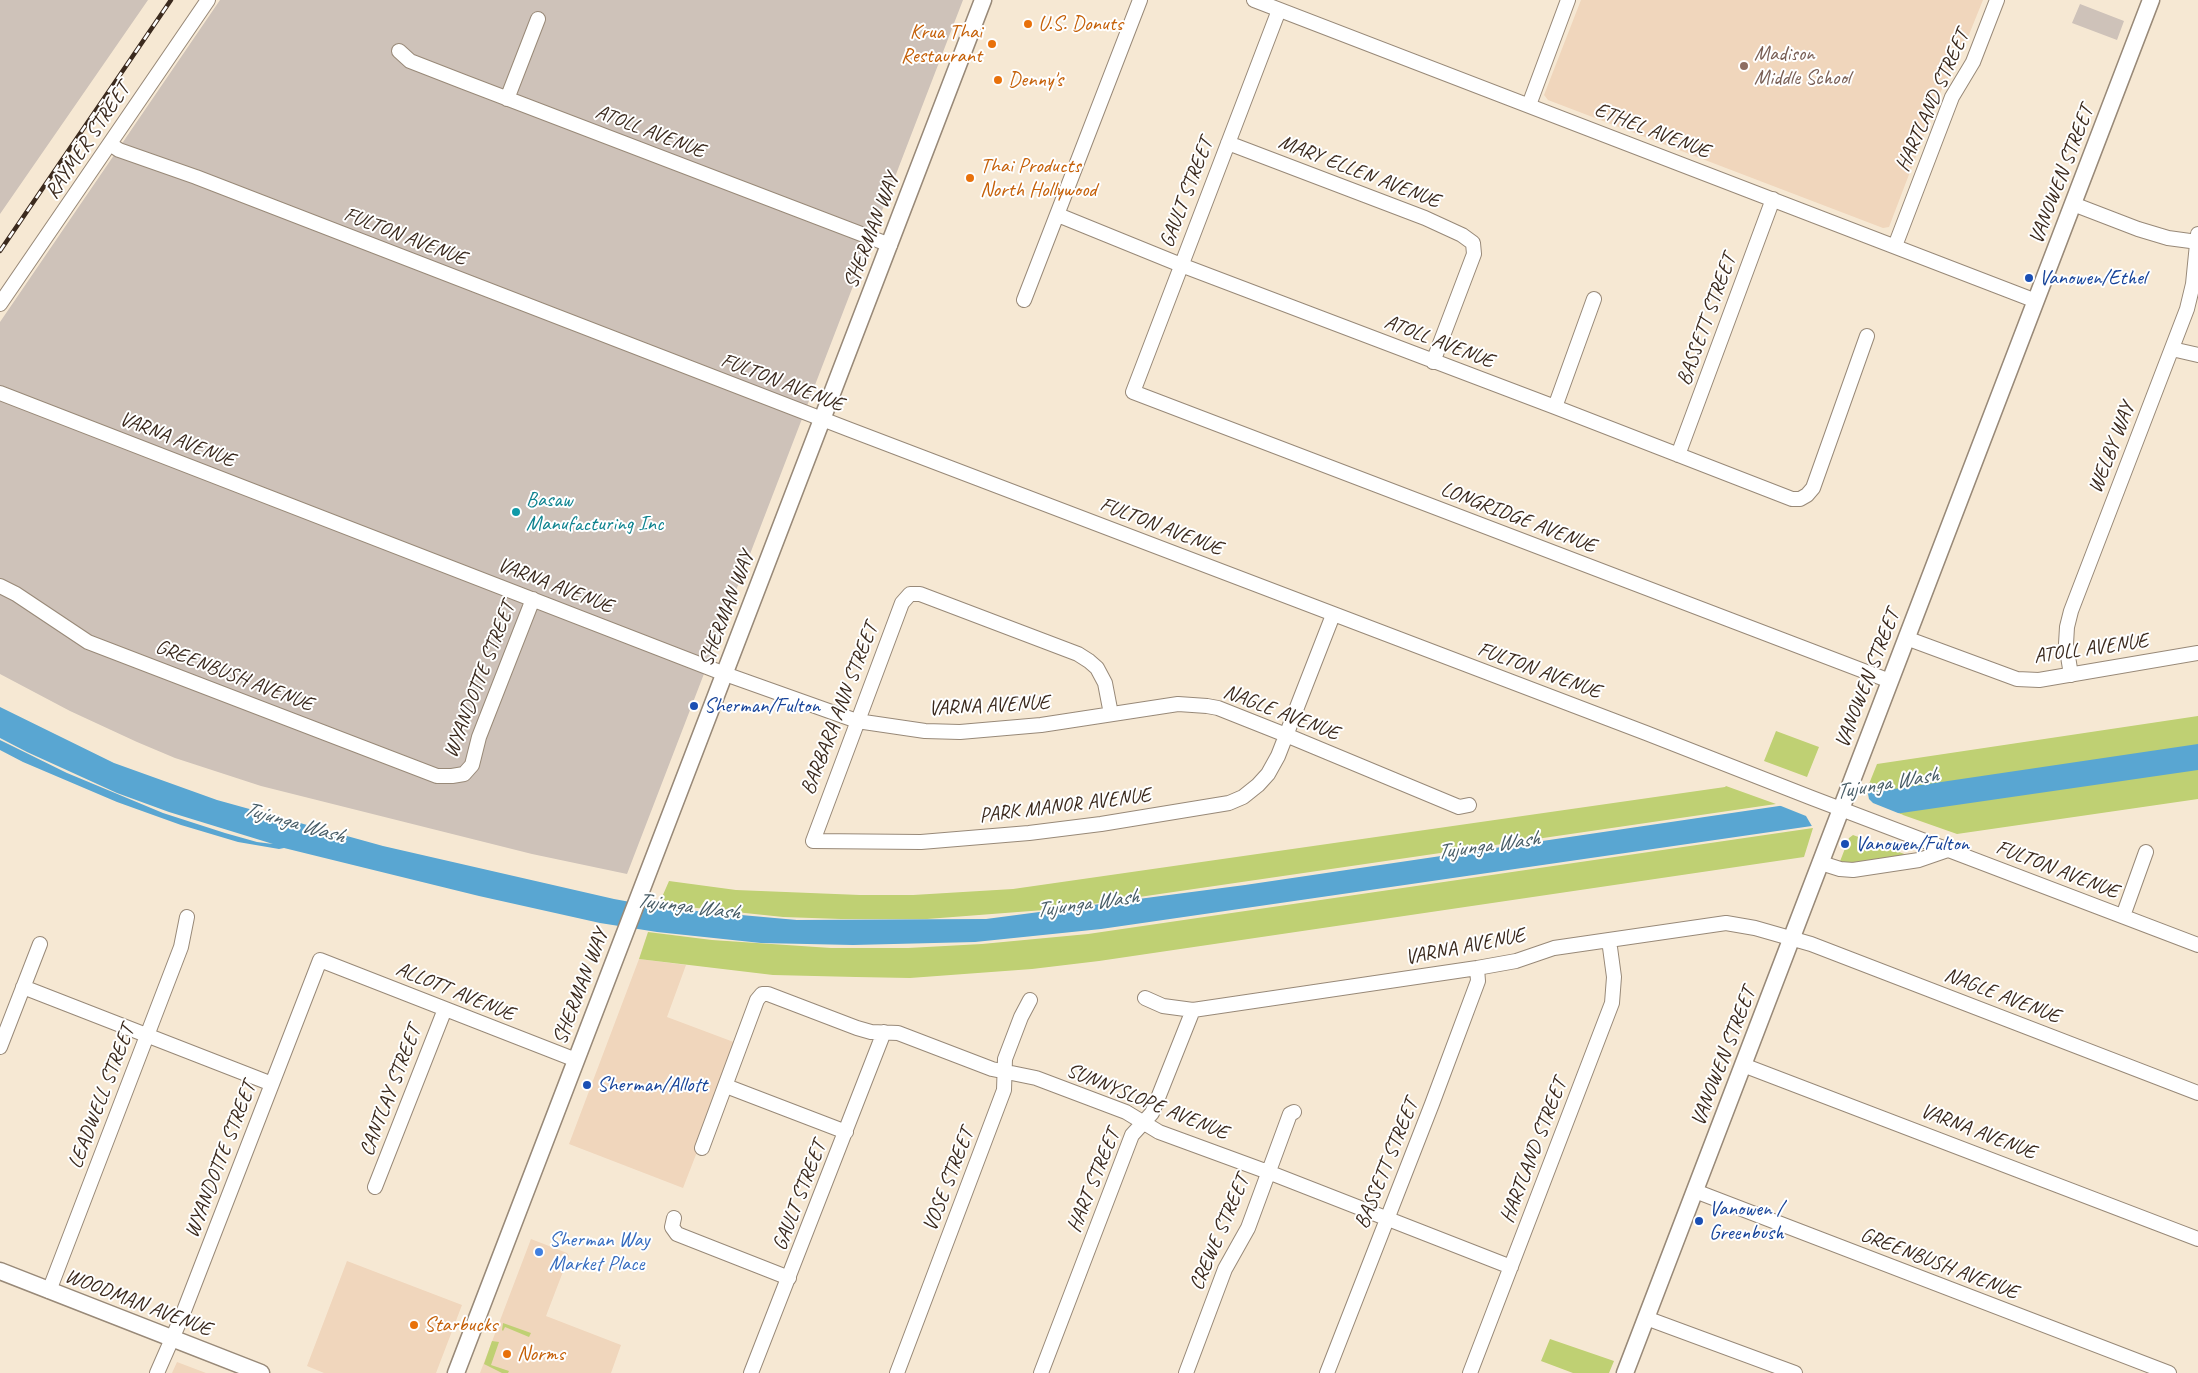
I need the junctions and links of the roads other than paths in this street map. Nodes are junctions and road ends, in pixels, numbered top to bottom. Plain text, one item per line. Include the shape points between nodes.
1 (208, 0) edge
2 (984, 0) edge
3 (1140, 0) edge
4 (1254, 0) edge
5 (1568, 0) edge
6 (1997, 0) edge
7 (2151, 0) edge
8 (1279, 10) junction
9 (538, 19) dead end
10 (399, 51) dead end
11 (507, 99) junction
12 (1529, 104) junction
13 (1228, 143) junction
14 (110, 144) junction
15 (1773, 200) junction
16 (2073, 204) junction
17 (1058, 215) junction
18 (2198, 239) edge
19 (890, 245) junction
20 (1894, 246) junction
21 (1180, 265) junction
22 (1594, 299) dead end
23 (1024, 300) dead end
24 (2036, 302) junction
25 (0, 304) edge
26 (1866, 336) dead end
27 (2172, 349) junction
28 (2198, 355) edge
29 (1434, 362) junction
30 (1133, 392) joint
31 (0, 393) edge
32 (1555, 406) junction
33 (822, 420) junction
34 (1678, 455) junction
35 (0, 586) edge
36 (533, 599) junction
37 (1333, 615) junction
38 (1906, 638) junction
39 (2198, 653) edge
40 (725, 674) junction
41 (2071, 675) junction
42 (1890, 681) junction
43 (1111, 714) junction
44 (857, 721) junction
45 (1286, 735) junction
46 (464, 774) joint
47 (1470, 805) dead end
48 (1842, 809) junction
49 (812, 841) joint
50 (1948, 850) junction
51 (2146, 852) dead end
52 (1821, 863) junction
53 (2123, 916) junction
54 (187, 917) dead end
55 (1791, 939) junction
56 (1609, 940) junction
57 (40, 944) dead end
58 (2198, 945) edge
59 (320, 960) joint
60 (1477, 968) junction
61 (23, 987) junction
62 (1145, 998) dead end
63 (1030, 1000) dead end
64 (445, 1009) junction
65 (1193, 1010) junction
66 (884, 1032) junction
67 (147, 1036) junction
68 (0, 1047) edge
69 (576, 1060) junction
70 (1743, 1064) junction
71 (1005, 1072) junction
72 (272, 1084) junction
73 (726, 1086) junction
74 (2198, 1093) edge
75 (1294, 1112) dead end
76 (1142, 1122) junction
77 (846, 1132) junction
78 (702, 1148) dead end
79 (1268, 1172) junction
80 (376, 1187) dead end
81 (1695, 1191) junction
82 (1387, 1218) junction
83 (674, 1225) dead end
84 (2198, 1239) edge
85 (1511, 1267) junction
86 (0, 1272) edge
87 (789, 1278) junction
88 (49, 1291) junction
89 (1646, 1318) junction
90 (171, 1338) junction
91 (157, 1373) edge
92 (260, 1373) edge
93 (456, 1373) edge
94 (751, 1373) edge
95 (897, 1373) edge
96 (1041, 1373) edge
97 (1186, 1373) edge
98 (1327, 1373) edge
99 (1470, 1373) edge
100 (1625, 1373) edge
101 (1795, 1373) edge
102 (2169, 1373) edge

1 - 14 street, RAYMER STREET
2 - 19 main road, SHERMAN WAY
3 - 17 street
4 - 8 street, ETHEL AVENUE
5 - 12 street
6 - 20 street, HARTLAND STREET via 1973,62 1952,97
7 - 16 main road, VANOWEN STREET
8 - 12 street, ETHEL AVENUE
8 - 13 street, GAULT STREET
9 - 11 street
10 - 11 street, ATOLL AVENUE via 410,61
11 - 19 street, ATOLL AVENUE
12 - 15 street, ETHEL AVENUE
13 - 21 street, GAULT STREET
13 - 29 street, MARY ELLEN AVENUE via 1425,218 1462,234 1473,243 1474,254
14 - 25 street, RAYMER STREET
14 - 33 street, FULTON AVENUE
15 - 20 street, ETHEL AVENUE
15 - 34 street, BASSETT STREET
16 - 18 street via 2153,234
16 - 24 main road, VANOWEN STREET
17 - 21 street, ATOLL AVENUE
17 - 23 street
18 - 27 street, WELBY WAY via 2193,284
19 - 33 main road, SHERMAN WAY
20 - 24 street, ETHEL AVENUE
21 - 29 street, ATOLL AVENUE
21 - 30 street, GAULT STREET
22 - 32 street
24 - 38 main road, VANOWEN STREET
26 - 34 street, ATOLL AVENUE via 1815,483 1807,495 1792,499
27 - 28 street
27 - 41 street, WELBY WAY via 2071,611 2066,644
29 - 32 street, ATOLL AVENUE
30 - 42 street, LONGRIDGE AVENUE
31 - 36 street, VARNA AVENUE
32 - 34 street, ATOLL AVENUE
33 - 37 street, FULTON AVENUE
33 - 40 main road, SHERMAN WAY
35 - 46 street, GREENBUSH AVENUE via 88,642 437,776
36 - 40 street, VARNA AVENUE
36 - 46 street, WYANDOTTE STREET via 479,737 472,765
37 - 45 street
37 - 48 street, FULTON AVENUE
38 - 41 street, ATOLL AVENUE via 2017,678 2039,680
38 - 42 main road, VANOWEN STREET
39 - 41 street, ATOLL AVENUE
40 - 44 street, VARNA AVENUE
40 - 69 main road, SHERMAN WAY
42 - 48 main road, VANOWEN STREET
43 - 44 street, VARNA AVENUE via 1041,725 960,732 925,731
43 - 44 street, BARBARA ANN STREET via 1105,683 1097,668 1078,654 920,594 910,594 902,603
43 - 45 street, NAGLE AVENUE via 1178,704 1200,705 1218,708
44 - 49 street, BARBARA ANN STREET
45 - 47 street, NAGLE AVENUE via 1459,808
45 - 49 street, PARK MANOR AVENUE via 1268,774 1243,797 1229,803 1029,833 921,842
48 - 50 street, FULTON AVENUE
48 - 52 main road, VANOWEN STREET
50 - 52 street via 1919,860 1853,870
50 - 53 street, FULTON AVENUE
51 - 53 street
52 - 55 main road, VANOWEN STREET
53 - 58 street, FULTON AVENUE
54 - 67 street, LEADWELL STREET via 181,947
55 - 56 street, VARNA AVENUE via 1726,923
55 - 70 main road, VANOWEN STREET
55 - 74 street, NAGLE AVENUE
56 - 60 street, VARNA AVENUE via 1554,948 1516,961
56 - 85 street, HARTLAND STREET via 1614,977 1612,1004
57 - 61 street
59 - 64 street, ALLOTT AVENUE
59 - 72 street, WYANDOTTE STREET
60 - 65 street, VARNA AVENUE
60 - 82 street, BASSETT STREET via 1478,981
61 - 67 street
61 - 68 street
62 - 65 street, VARNA AVENUE via 1163,1006
63 - 71 street, VOSE STREET via 1005,1060
64 - 69 street, ALLOTT AVENUE
64 - 80 street, CANTLAY STREET
65 - 76 street, HART STREET via 1152,1113
66 - 71 street, SUNNYSLOPE AVENUE via 903,1035
66 - 73 street, SUNNYSLOPE AVENUE via 857,1028 762,994 744,1033
66 - 77 street, GAULT STREET
67 - 72 street
67 - 88 street, LEADWELL STREET
69 - 93 main road, SHERMAN WAY
70 - 81 main road, VANOWEN STREET
70 - 84 street, VARNA AVENUE
71 - 76 street, SUNNYSLOPE AVENUE via 1036,1078 1126,1112
71 - 95 street, VOSE STREET via 1004,1090
72 - 90 street, WYANDOTTE STREET
73 - 77 street
73 - 78 street
75 - 79 street, CREWE STREET via 1290,1114
76 - 79 street, SUNNYSLOPE AVENUE via 1159,1132
76 - 96 street, HART STREET via 1132,1135
77 - 87 street, GAULT STREET
79 - 82 street, SUNNYSLOPE AVENUE
79 - 97 street, CREWE STREET via 1248,1228 1225,1269
81 - 89 main road, VANOWEN STREET
81 - 102 street, GREENBUSH AVENUE
82 - 85 street, SUNNYSLOPE AVENUE
82 - 98 street, BASSETT STREET
83 - 87 street
85 - 99 street, HARTLAND STREET
86 - 88 main road, WOODMAN AVENUE
87 - 94 street, GAULT STREET
88 - 90 main road, WOODMAN AVENUE
89 - 100 main road, VANOWEN STREET
89 - 101 street
90 - 91 street, WYANDOTTE STREET
90 - 92 main road, WOODMAN AVENUE

